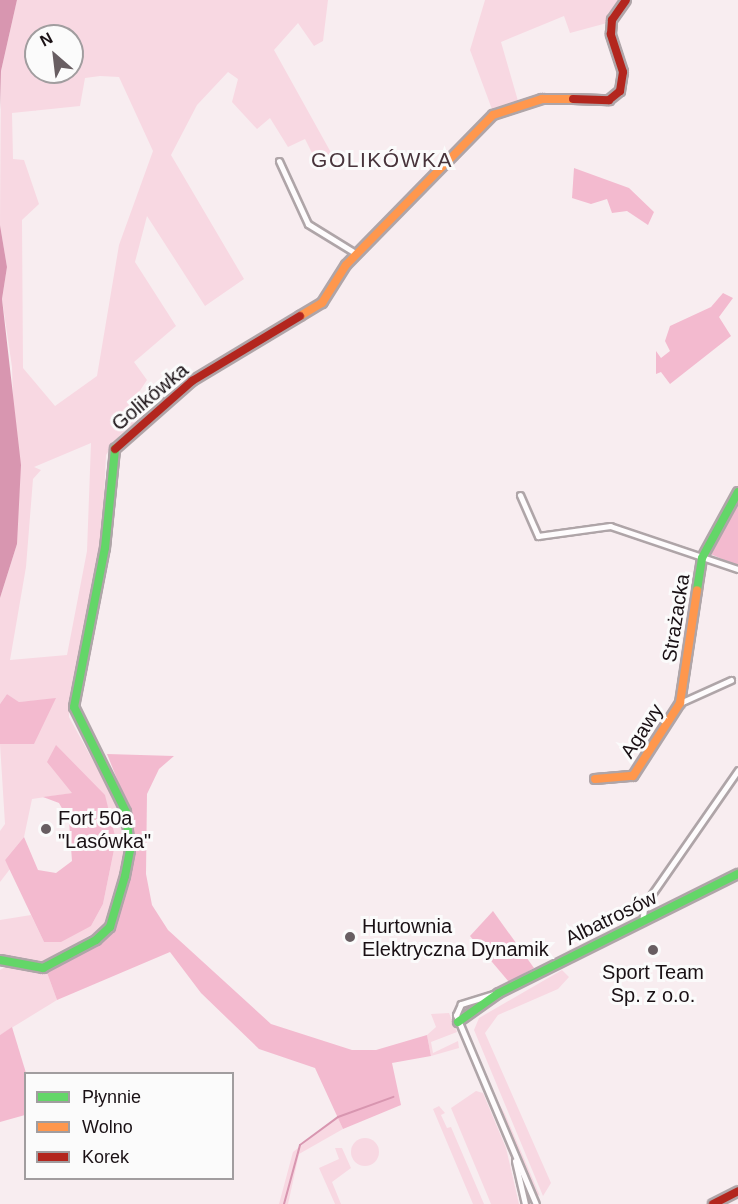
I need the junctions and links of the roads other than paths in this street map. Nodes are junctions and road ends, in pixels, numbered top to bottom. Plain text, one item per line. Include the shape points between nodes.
1 (626, 0) edge
2 (279, 161) dead end
3 (357, 254) junction
4 (738, 492) edge
5 (520, 495) dead end
6 (702, 558) junction
7 (738, 569) edge
8 (730, 681) dead end
9 (680, 703) junction
10 (738, 770) edge
11 (595, 779) dead end
12 (738, 874) edge
13 (642, 922) junction
14 (0, 960) edge
15 (499, 993) junction
16 (457, 1018) junction
17 (515, 1159) junction
18 (736, 1192) edge
19 (525, 1204) edge
20 (536, 1204) edge
21 (713, 1204) edge
22 (726, 1204) edge

1 - 3 street, Golikówka via 612,20 611,34 623,72 620,91 609,100 542,99 494,115
2 - 3 street via 308,224
3 - 14 street, Golikówka via 312,312 192,381 114,450 105,548 74,702 78,721 126,812 130,850 125,876 110,927 96,940 43,968
4 - 6 street, Strażacka
5 - 6 street via 538,536 610,526
6 - 7 street
6 - 9 street, Strażacka
8 - 9 street
9 - 11 street, Agawy via 633,776
10 - 13 street via 645,904
12 - 13 street, Albatrosów
13 - 15 street, Albatrosów
15 - 16 street, Albatrosów
15 - 16 street, Albatrosów via 461,1004
16 - 17 street
17 - 19 street
17 - 20 street
18 - 21 street
18 - 22 street

